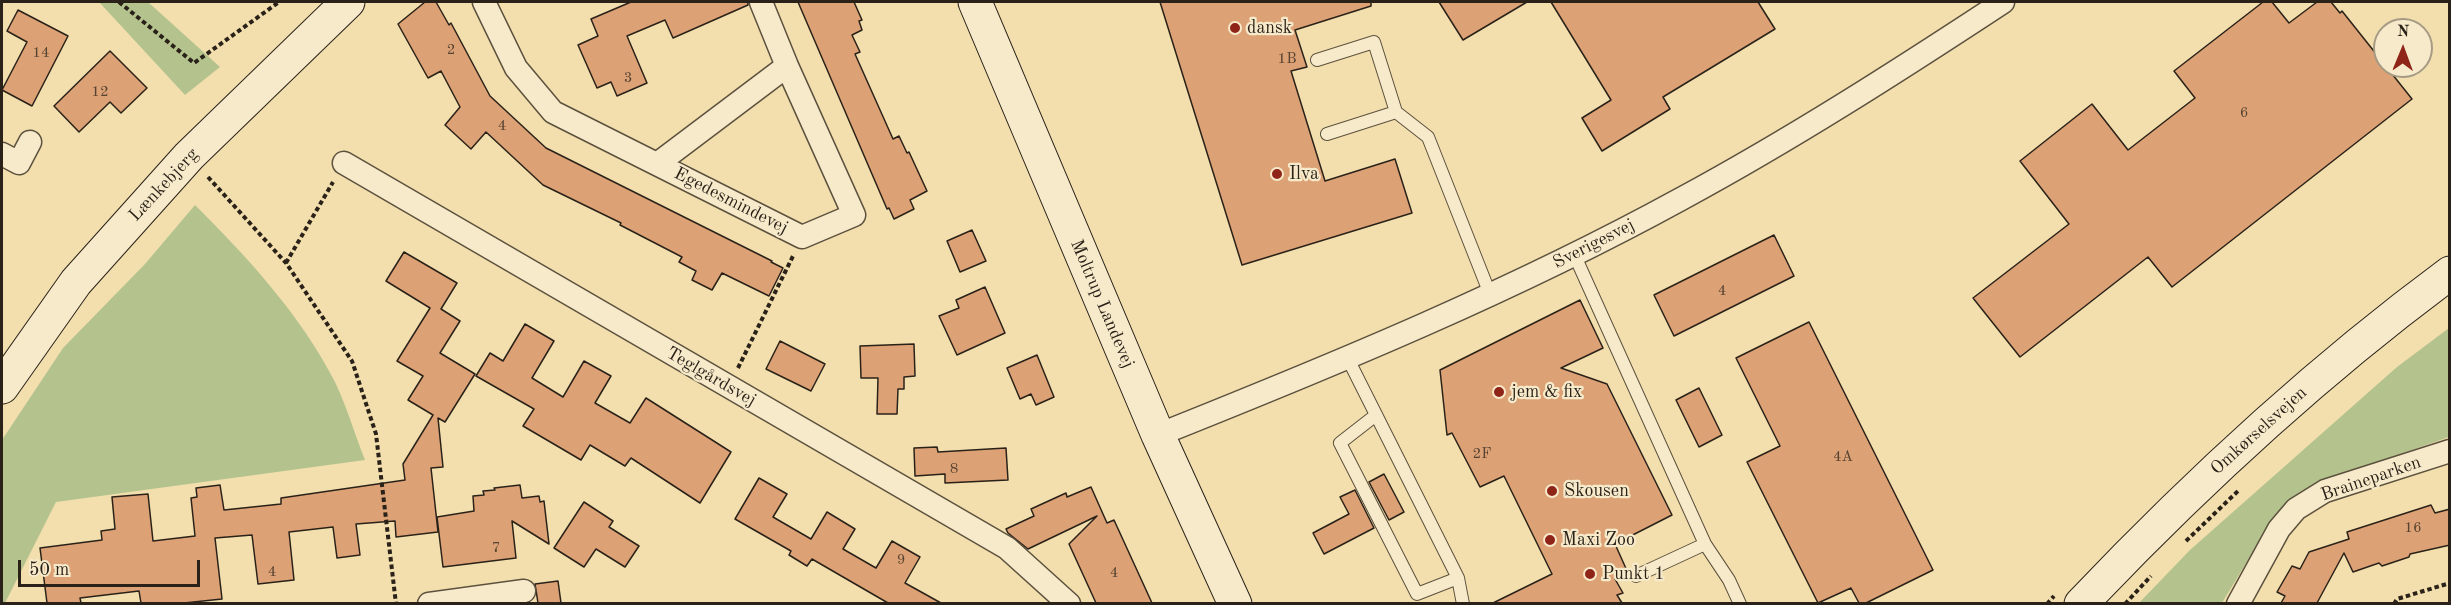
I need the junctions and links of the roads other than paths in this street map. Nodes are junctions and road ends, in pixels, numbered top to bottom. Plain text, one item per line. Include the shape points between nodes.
1 (348, 2) edge
2 (484, 2) edge
3 (761, 2) edge
4 (975, 2) edge
5 (2003, 2) edge
6 (1317, 60) dead end
7 (787, 66) junction
8 (1396, 112) junction
9 (1327, 134) dead end
10 (30, 142) dead end
11 (2, 154) edge
12 (344, 163) road end
13 (657, 164) junction
14 (1575, 254) junction
15 (2450, 273) edge
16 (1490, 294) junction
17 (1348, 359) junction
18 (2, 387) edge
19 (1376, 415) junction
20 (1158, 435) junction
21 (2450, 451) edge
22 (1705, 544) junction
23 (1636, 576) dead end
24 (1458, 578) junction
25 (524, 591) dead end
26 (429, 603) edge
27 (1069, 603) edge
28 (1234, 603) edge
29 (1462, 603) edge
30 (1740, 603) edge
31 (2081, 603) edge
32 (2238, 603) edge

1 - 18 street, Lænkebjerg via 189,156 76,282
2 - 13 street, Egedesmindevej via 516,68 553,112
3 - 7 street, Egedesmindevej
4 - 20 street, Moltrup Landevej
5 - 14 street, Sverigesvej via 1783,142
6 - 8 lane via 1374,42
7 - 13 street, Egedesmindevej
7 - 13 street, Egedesmindevej via 854,214 802,237
8 - 9 lane
8 - 16 lane via 1428,137
10 - 11 street via 19,163
12 - 27 street, Teglgårdsvej via 1007,548
14 - 16 street, Sverigesvej
14 - 22 lane
15 - 31 street, Omkørselsvejen via 2384,322 2255,432
16 - 17 street, Sverigesvej
17 - 19 lane
17 - 20 street, Sverigesvej
19 - 24 lane
19 - 24 lane via 1340,443 1417,594
20 - 28 street, Moltrup Landevej
21 - 32 street, Braineparken via 2325,491 2296,509 2279,529
22 - 23 lane
22 - 30 lane
24 - 29 lane
25 - 26 street

